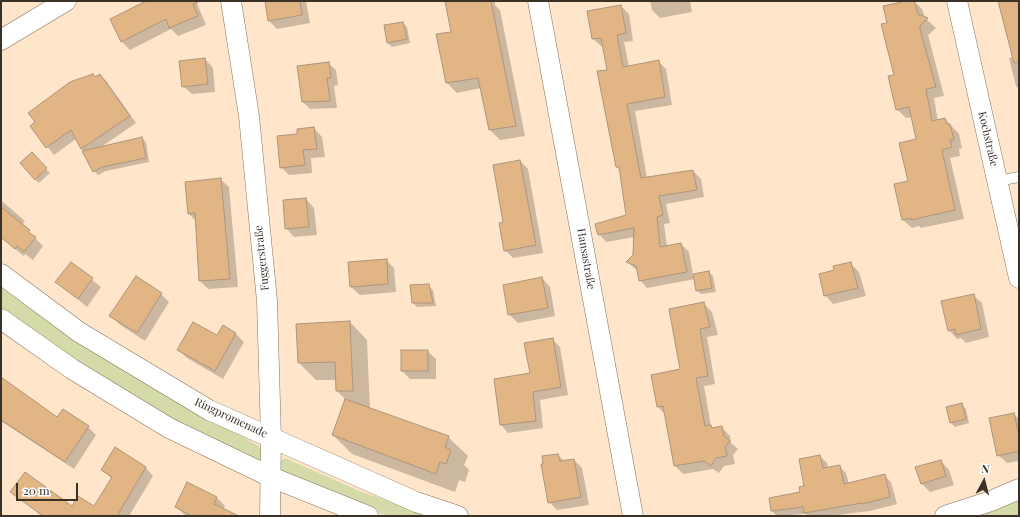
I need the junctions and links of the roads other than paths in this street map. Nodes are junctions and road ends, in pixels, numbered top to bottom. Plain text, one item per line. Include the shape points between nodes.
1 (66, 1) edge
2 (231, 1) edge
3 (538, 1) edge
4 (957, 1) edge
5 (1, 40) edge
6 (1019, 177) edge
7 (997, 181) junction
8 (1, 274) edge
9 (1019, 278) edge
10 (1, 319) edge
11 (271, 437) junction
12 (271, 477) junction
13 (1019, 489) edge
14 (270, 516) edge
15 (368, 516) edge
16 (458, 516) edge
17 (633, 516) edge
18 (945, 516) edge

1 - 5 street
2 - 11 street, Fuggerstraße via 249,116 266,293
3 - 17 street, Hansastraße
4 - 7 street, Kochstraße
6 - 7 lane
7 - 9 street, Kochstraße
8 - 11 street, Ringpromenade via 80,332 209,410
10 - 12 street via 72,369 169,428
11 - 12 street, Fuggerstraße
11 - 16 street, Ringpromenade via 416,502
12 - 14 street, Fuggerstraße
12 - 15 street
13 - 18 street

